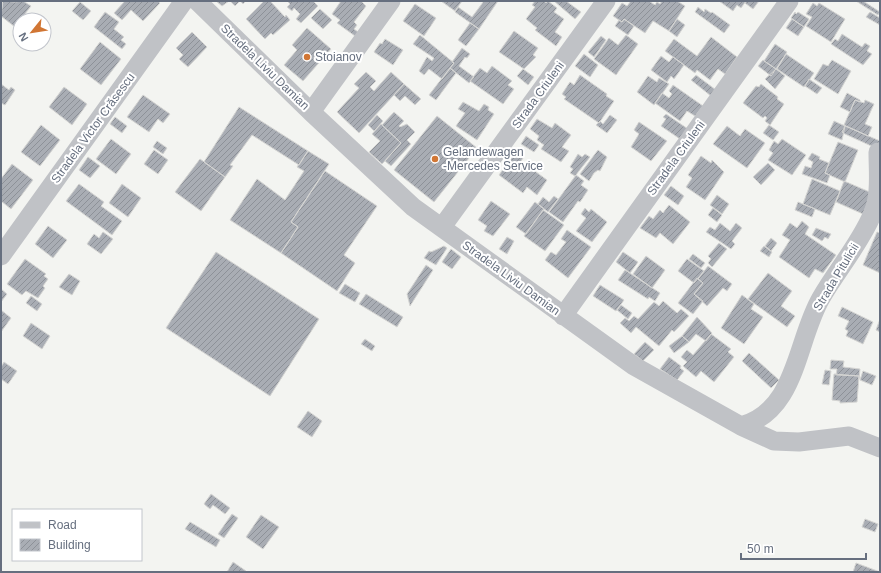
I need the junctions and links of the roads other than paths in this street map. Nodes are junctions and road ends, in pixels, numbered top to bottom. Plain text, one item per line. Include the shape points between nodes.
1 (184, 1) edge
2 (197, 1) edge
3 (391, 1) edge
4 (606, 1) edge
5 (789, 1) edge
6 (311, 112) junction
7 (878, 152) dead end
8 (442, 227) junction
9 (1, 256) edge
10 (563, 316) junction
11 (741, 426) junction
12 (880, 448) edge

1 - 9 street, Stradela Victor Crăsescu
2 - 6 street, Stradela Liviu Damian
3 - 6 street
4 - 8 street, Strada Criuleni
5 - 10 street, Stradela Criuleni
6 - 8 street, Stradela Liviu Damian via 413,207
7 - 11 street, Strada Pitulicii via 879,187 872,215 820,299 786,390 767,413 753,423
8 - 10 street, Stradela Liviu Damian
10 - 11 street, Stradela Liviu Damian via 634,366
11 - 12 street, Stradela Liviu Damian via 774,441 800,442 849,436

